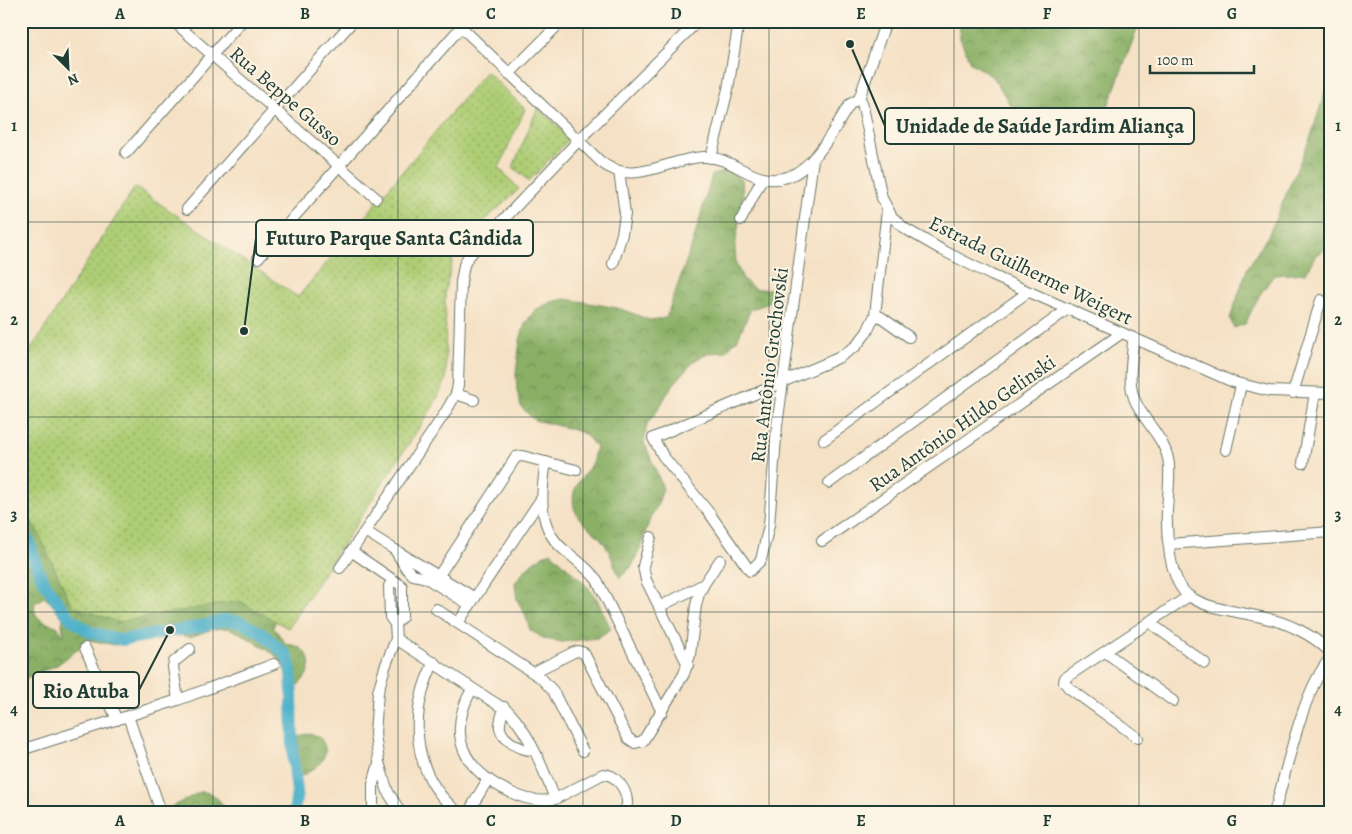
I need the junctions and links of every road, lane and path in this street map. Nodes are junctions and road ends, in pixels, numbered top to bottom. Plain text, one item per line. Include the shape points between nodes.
1 (174, 21) edge
2 (242, 21) edge
3 (353, 21) edge
4 (562, 21) edge
5 (684, 21) edge
6 (698, 21) edge
7 (739, 21) edge
8 (886, 21) edge
9 (458, 24) edge
10 (686, 33) junction
11 (212, 55) junction
12 (510, 74) junction
13 (859, 99) junction
14 (275, 110) junction
15 (579, 140) junction
16 (126, 153) dead end
17 (711, 158) junction
18 (813, 159) junction
19 (339, 166) junction
20 (619, 171) junction
21 (762, 179) junction
22 (376, 198) dead end
23 (188, 209) dead end
24 (888, 210) junction
25 (741, 220) dead end
26 (258, 258) dead end
27 (614, 264) dead end
28 (1028, 292) junction
29 (1321, 300) dead end
30 (1068, 309) junction
31 (875, 315) junction
32 (1122, 333) junction
33 (910, 337) dead end
34 (1133, 338) junction
35 (783, 382) junction
36 (1241, 385) junction
37 (1331, 392) edge
38 (1293, 393) junction
39 (1315, 393) junction
40 (456, 394) junction
41 (474, 400) dead end
42 (824, 440) dead end
43 (1226, 450) dead end
44 (546, 462) junction
45 (1303, 463) dead end
46 (576, 470) dead end
47 (829, 483) dead end
48 (541, 499) junction
49 (365, 531) junction
50 (1331, 532) edge
51 (652, 537) dead end
52 (822, 541) dead end
53 (1169, 544) junction
54 (395, 550) junction
55 (351, 551) junction
56 (720, 560) dead end
57 (417, 562) junction
58 (340, 568) dead end
59 (409, 572) junction
60 (436, 580) junction
61 (704, 584) junction
62 (1189, 596) junction
63 (472, 602) junction
64 (659, 607) junction
65 (436, 609) dead end
66 (1149, 622) junction
67 (458, 623) junction
68 (396, 639) junction
69 (85, 648) dead end
70 (190, 648) dead end
71 (1105, 652) junction
72 (1331, 653) edge
73 (1331, 657) edge
74 (434, 662) junction
75 (1206, 663) dead end
76 (274, 664) dead end
77 (688, 665) junction
78 (534, 672) junction
79 (472, 688) junction
80 (178, 700) junction
81 (1173, 701) dead end
82 (504, 707) junction
83 (662, 712) junction
84 (128, 716) junction
85 (117, 720) junction
86 (1138, 738) dead end
87 (21, 750) edge
88 (533, 750) junction
89 (583, 751) dead end
90 (379, 762) junction
91 (488, 779) junction
92 (555, 799) junction
93 (375, 811) edge
94 (161, 812) edge
95 (401, 813) edge
96 (458, 813) edge
97 (468, 813) edge
98 (623, 813) edge
99 (1274, 813) edge

1 - 11 street, Rua Beppe Gusso
2 - 11 street
3 - 14 street
4 - 12 street
5 - 10 street
6 - 10 street
7 - 17 street via 728,89
8 - 13 street
9 - 12 street
9 - 19 street
10 - 15 street
11 - 14 street, Rua Beppe Gusso
11 - 16 street
12 - 15 street
13 - 18 street via 850,104
13 - 24 street, Estrada Guilherme Weigert
14 - 19 street, Rua Beppe Gusso
14 - 23 street
15 - 20 street via 605,165
15 - 40 street via 473,251 464,265
17 - 20 street via 691,159 648,171
17 - 21 street
18 - 21 street via 791,176
18 - 35 street, Rua Antônio Grochovski
19 - 22 street, Rua Beppe Gusso
19 - 26 street
20 - 27 street via 625,214
21 - 25 street
24 - 28 street, Estrada Guilherme Weigert via 920,238
24 - 31 street
28 - 30 street, Estrada Guilherme Weigert
28 - 42 street
29 - 38 street
30 - 32 street, Estrada Guilherme Weigert
30 - 47 street
31 - 33 street
31 - 35 street via 862,340 848,352
32 - 34 street, Estrada Guilherme Weigert
32 - 52 street, Rua Antônio Hildo Gelinski
34 - 36 street, Estrada Guilherme Weigert
34 - 53 street via 1130,381 1134,396 1164,446 1168,459
35 - 35 street, Rua Antônio Grochovski via 770,524 762,560 750,572 652,438
36 - 38 street, Estrada Guilherme Weigert via 1270,392
36 - 43 street
37 - 39 street, Estrada Guilherme Weigert
38 - 39 street, Estrada Guilherme Weigert
39 - 45 street
40 - 41 street
40 - 49 street
44 - 46 street
44 - 48 street
44 - 60 street via 522,456 514,459
48 - 63 street
48 - 83 street via 544,518 554,538 597,580
49 - 54 street
49 - 55 street
50 - 53 street
51 - 64 street via 644,559 644,572
53 - 62 street via 1179,586
54 - 57 street
54 - 59 street
55 - 58 street
55 - 68 street via 394,580 390,586 390,617 395,624
56 - 61 street
57 - 59 street
57 - 60 street
59 - 60 street
60 - 63 street
61 - 64 street
61 - 77 street via 696,605
62 - 66 street
62 - 72 street via 1223,609 1281,623 1319,640
63 - 67 street
64 - 77 street
65 - 67 street
66 - 71 street
66 - 75 street
67 - 78 street
68 - 74 street
68 - 90 street via 381,679 376,705 375,734
69 - 85 street
70 - 80 street via 174,662
71 - 81 street
71 - 86 street via 1064,682
73 - 99 street via 1318,674 1308,698
74 - 79 street
74 - 96 street via 420,700 419,743 427,774 439,794
76 - 80 street
77 - 83 street
78 - 83 street via 574,652 584,653 626,733 635,743 646,739
78 - 89 street via 552,691
79 - 82 street
79 - 91 street via 462,710 460,739 468,758
80 - 84 street
82 - 88 street via 518,722
82 - 88 street via 500,725 503,735 524,749
84 - 85 street
84 - 94 street
85 - 87 street
88 - 92 street
90 - 93 street via 374,784
90 - 95 street via 388,792
91 - 92 street via 529,799
91 - 97 street
92 - 98 street via 603,774 609,774 618,780 628,800

